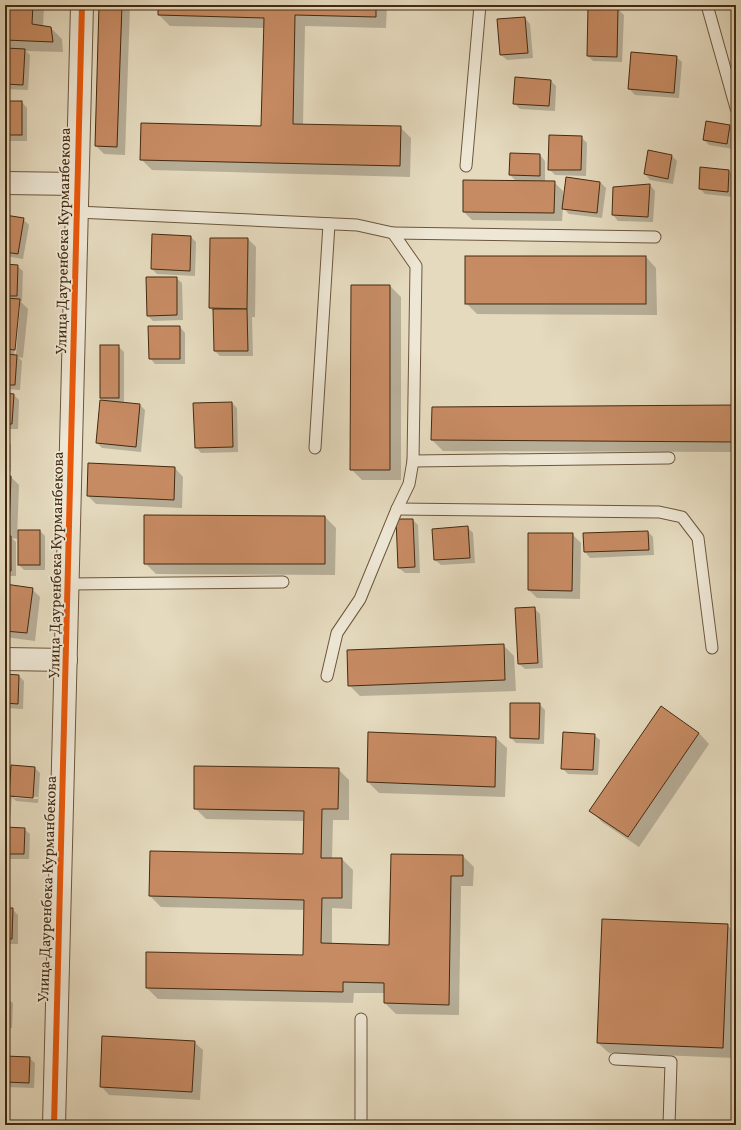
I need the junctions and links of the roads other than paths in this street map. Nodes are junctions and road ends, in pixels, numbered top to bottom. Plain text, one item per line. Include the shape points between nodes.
1 (82, 5) edge
2 (480, 5) edge
3 (707, 5) edge
4 (736, 108) edge
5 (466, 166) dead end
6 (5, 183) edge
7 (77, 184) junction
8 (77, 212) junction
9 (329, 224) junction
10 (392, 233) junction
11 (655, 237) dead end
12 (315, 448) dead end
13 (669, 458) dead end
14 (413, 461) junction
15 (397, 509) junction
16 (283, 582) dead end
17 (68, 584) junction
18 (712, 648) dead end
19 (5, 659) edge
20 (66, 660) junction
21 (328, 676) dead end
22 (361, 1019) dead end
23 (615, 1059) dead end
24 (54, 1125) edge
25 (361, 1125) edge
26 (669, 1125) edge

1 - 7 street, Улица Дауренбека Курманбекова
2 - 5 lane
3 - 4 lane
6 - 7 street
7 - 8 street, Улица Дауренбека Курманбекова
8 - 9 lane
8 - 17 street, Улица Дауренбека Курманбекова
9 - 10 lane via 357,225
9 - 12 lane
10 - 11 lane
10 - 14 lane via 416,266
13 - 14 lane
14 - 15 lane via 409,484
15 - 18 lane via 659,512 682,517 698,538
15 - 21 lane via 360,600 337,633
16 - 17 lane
17 - 20 street, Улица Дауренбека Курманбекова
19 - 20 street
20 - 24 street, Улица Дауренбека Курманбекова
22 - 25 lane
23 - 26 lane via 671,1062

